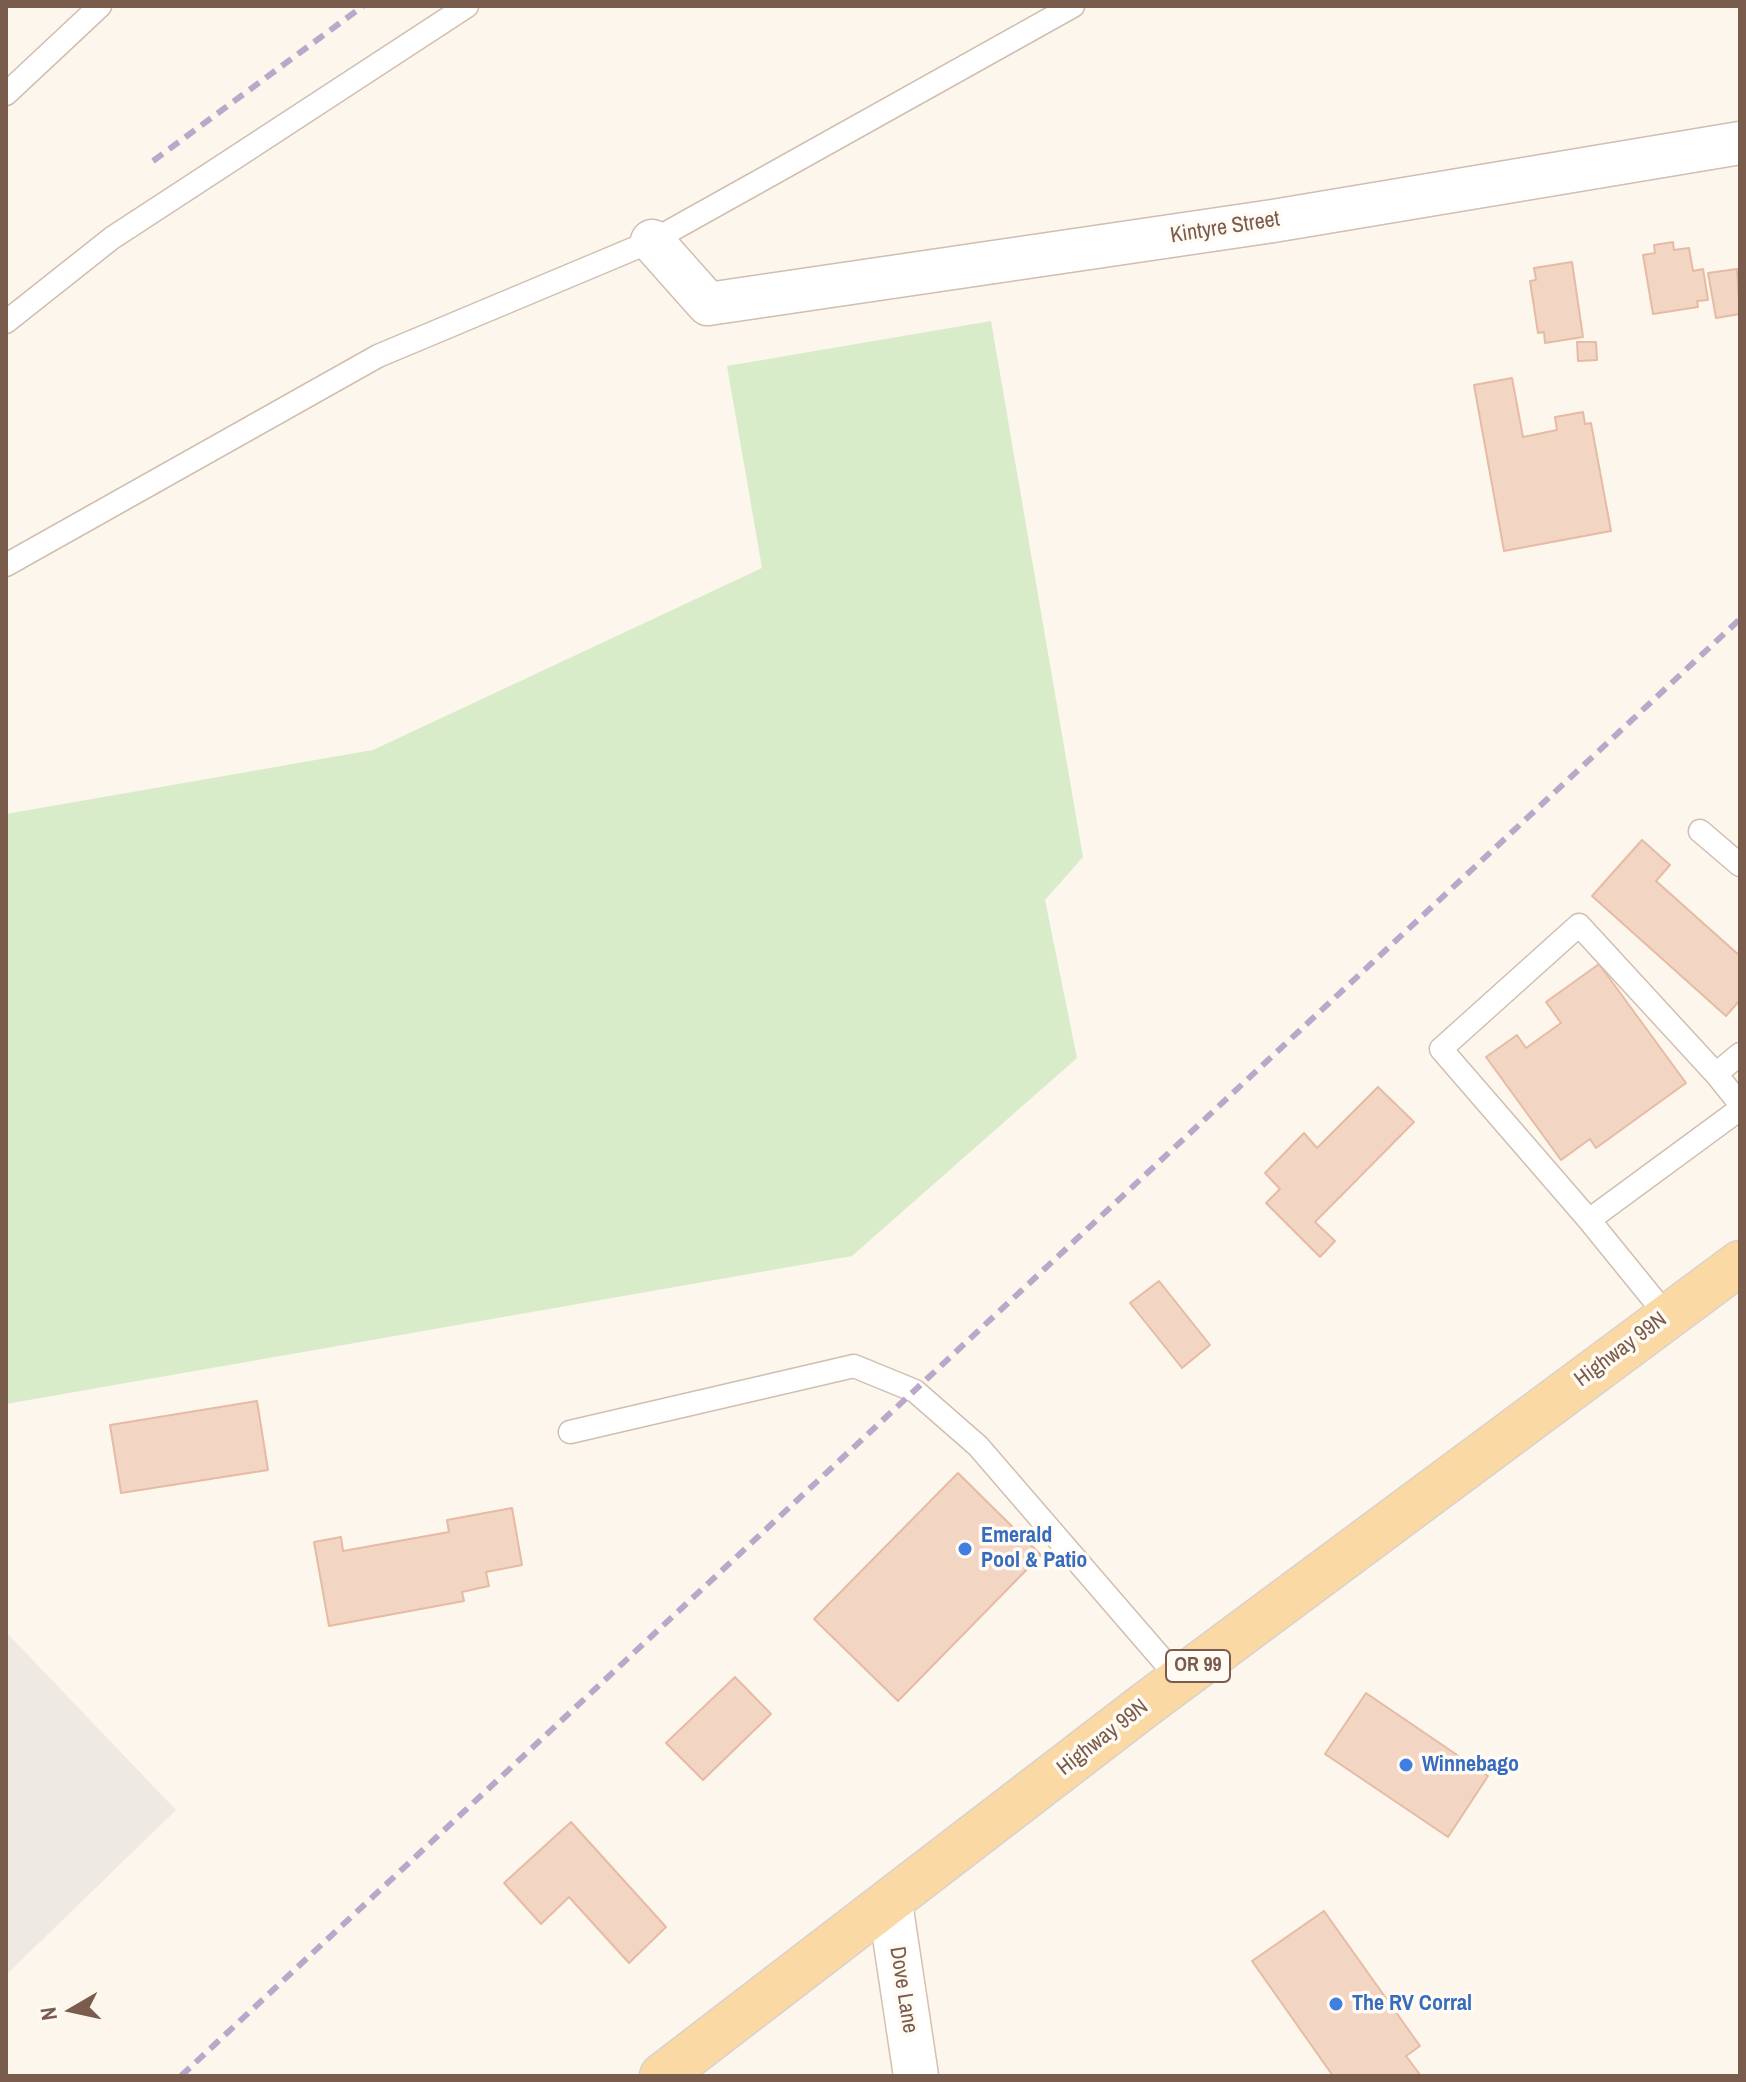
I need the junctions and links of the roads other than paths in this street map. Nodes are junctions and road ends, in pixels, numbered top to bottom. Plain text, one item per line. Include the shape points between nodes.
1 (100, 6) edge
2 (467, 6) edge
3 (1073, 6) edge
4 (6, 94) edge
5 (1740, 143) edge
6 (652, 241) junction
7 (6, 322) edge
8 (6, 565) edge
9 (1700, 831) dead end
10 (1740, 865) edge
11 (1740, 1054) edge
12 (1716, 1074) junction
13 (1740, 1106) edge
14 (1589, 1220) junction
15 (1740, 1263) edge
16 (1667, 1316) junction
17 (570, 1432) dead end
18 (1180, 1680) junction
19 (890, 1903) junction
20 (662, 2076) edge
21 (916, 2076) edge

1 - 4 lane
2 - 7 lane via 112,238
3 - 6 lane
5 - 6 street, Kintyre Street via 1273,221 708,304
6 - 8 lane via 378,356
9 - 10 lane
11 - 12 lane
12 - 13 lane
12 - 14 lane via 1579,925 1441,1049
13 - 14 lane
14 - 16 lane
15 - 16 main road, Highway 99N / OR 99
16 - 18 main road, Highway 99N / OR 99
17 - 18 lane via 854,1366 915,1391 978,1446
18 - 19 main road, Highway 99N / OR 99
19 - 20 main road, Highway 99N / OR 99
19 - 21 street, Dove Lane

